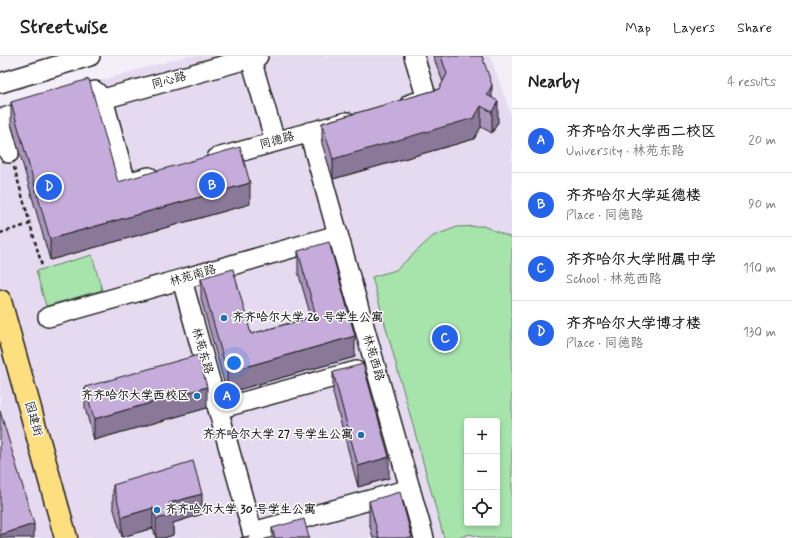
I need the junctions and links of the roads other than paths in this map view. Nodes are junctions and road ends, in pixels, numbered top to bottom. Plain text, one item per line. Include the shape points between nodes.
1 (90, 56) edge
2 (414, 56) edge
3 (253, 57) edge
4 (0, 83) edge
5 (102, 99) junction
6 (391, 109) edge
7 (362, 118) edge
8 (0, 121) edge
9 (308, 132) junction
10 (275, 142) junction
11 (10, 153) road end
12 (201, 162) edge
13 (164, 172) edge
14 (338, 235) junction
15 (182, 280) junction
16 (0, 301) edge
17 (48, 317) dead end
18 (375, 366) junction
19 (218, 409) junction
20 (410, 489) junction
21 (254, 535) edge
22 (66, 538) edge
23 (424, 538) edge

1 - 4 street
2 - 6 street via 427,99
3 - 5 street, 同心路
3 - 10 street
5 - 8 street via 95,91
5 - 13 street via 126,183
7 - 9 street, 同德路
8 - 11 street
9 - 10 street, 同德路
9 - 14 street, 林苑西路
10 - 12 street, 同德路
14 - 15 street, 林苑南路
14 - 18 street, 林苑西路
15 - 17 street, 林苑南路
15 - 19 street, 林苑东路
16 - 22 main road, 园建街
18 - 19 street
18 - 20 street, 林苑西路
19 - 21 street, 林苑东路
20 - 21 street
20 - 23 street, 林苑西路

